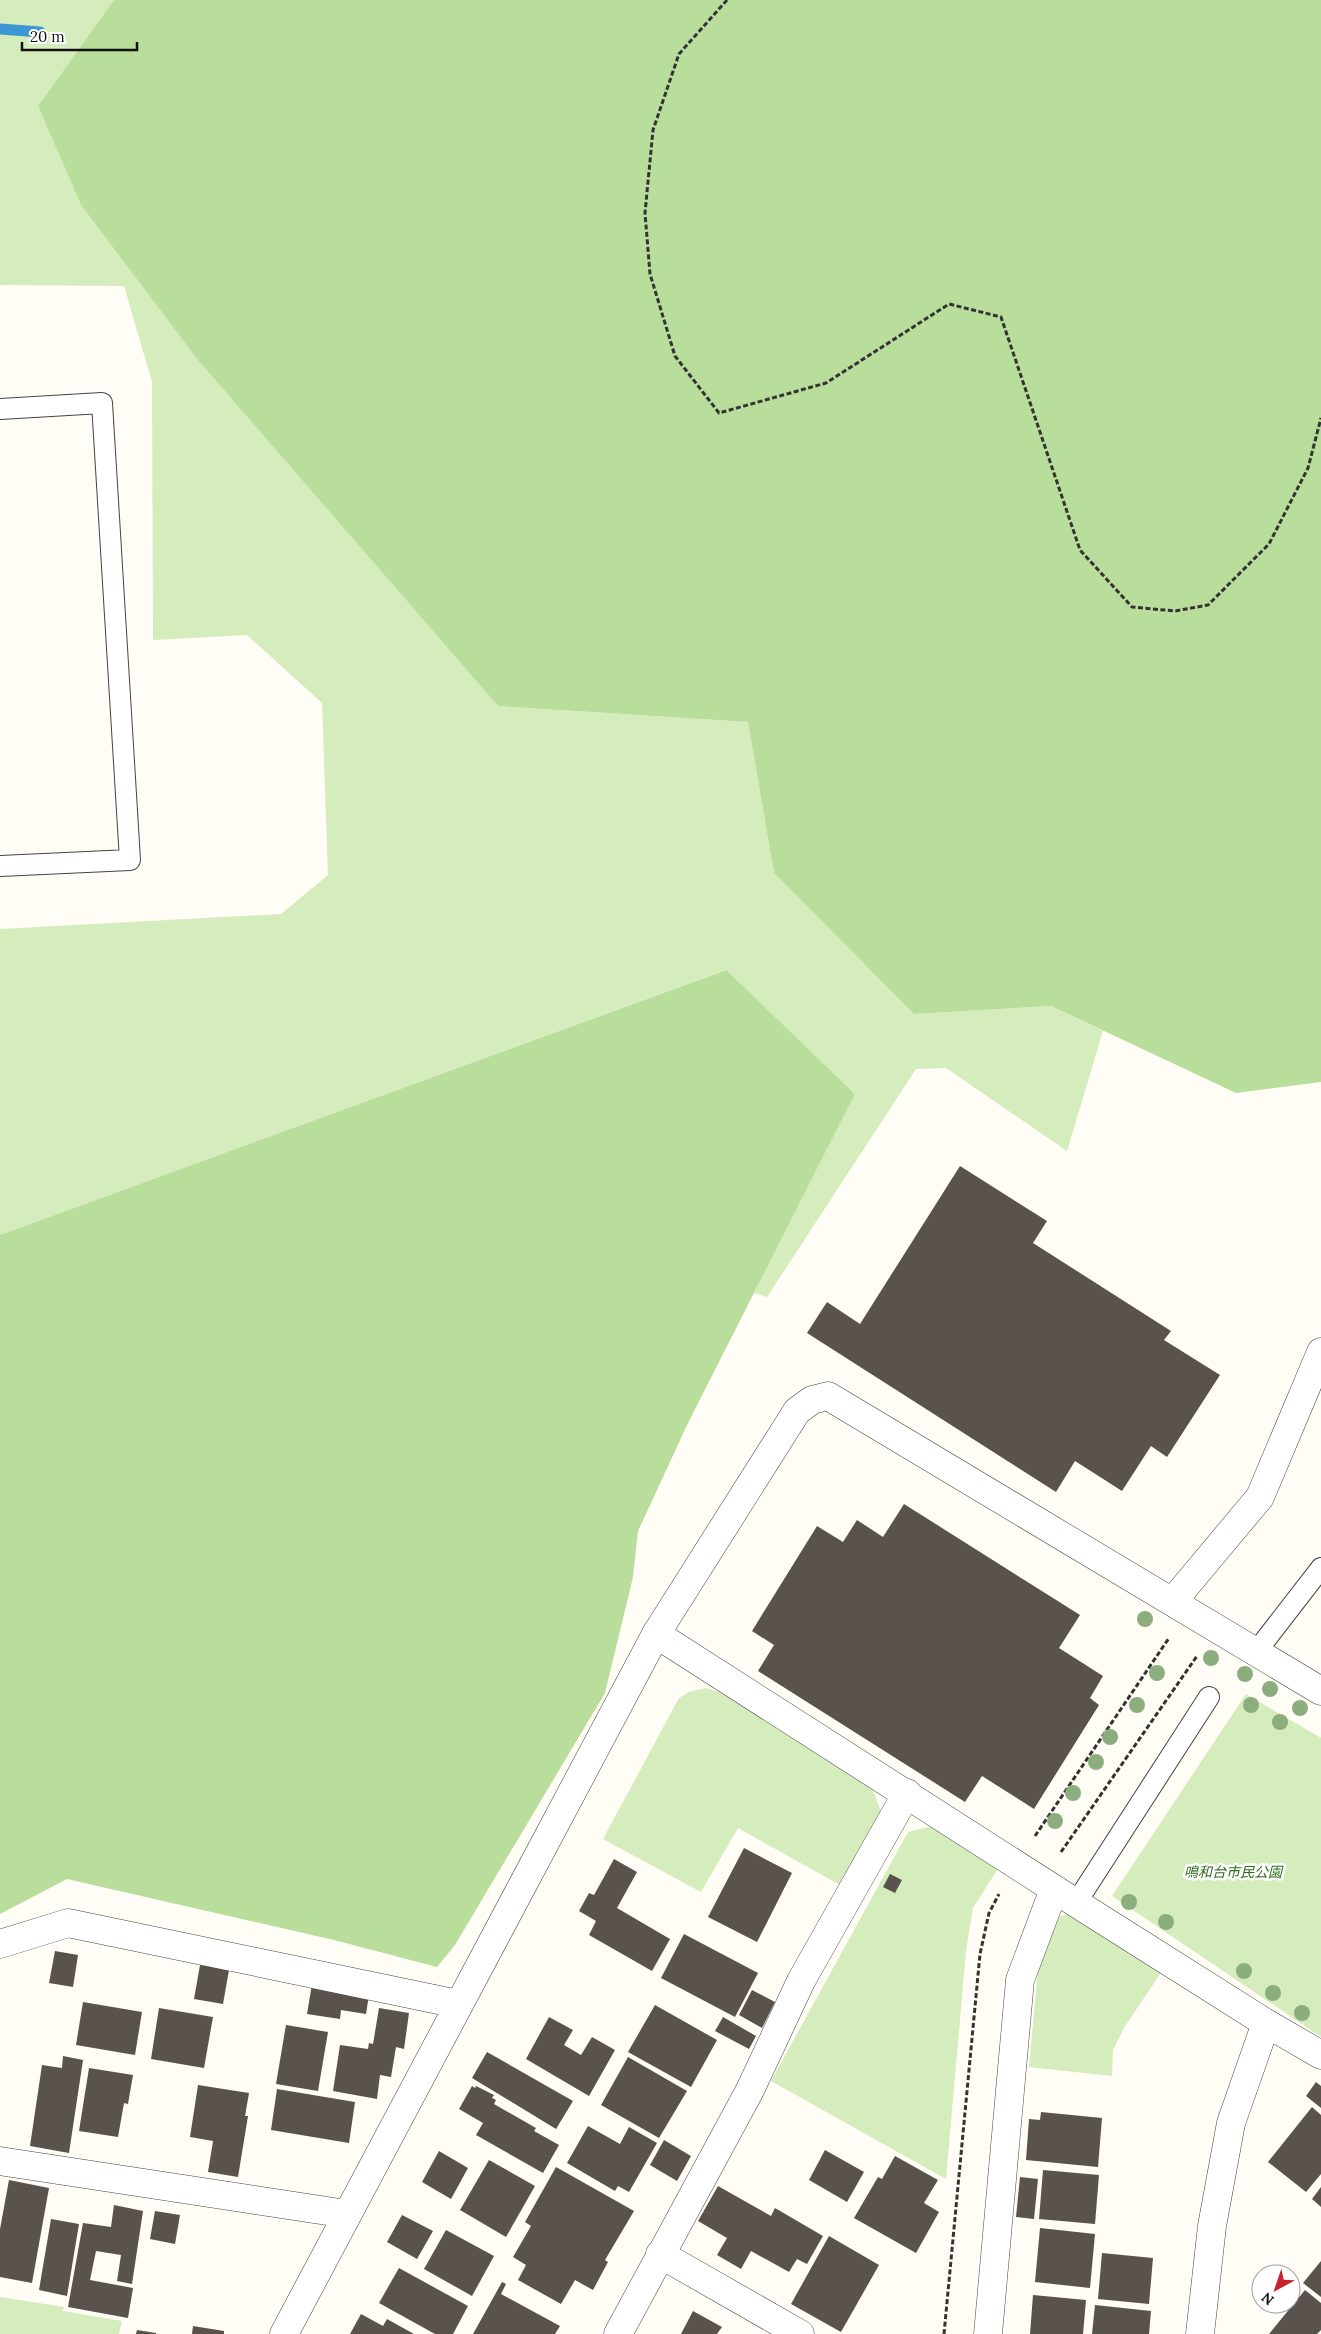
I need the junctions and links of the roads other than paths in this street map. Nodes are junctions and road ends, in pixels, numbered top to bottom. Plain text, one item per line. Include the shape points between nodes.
1 (0, 409) edge
2 (0, 866) edge
3 (1321, 1352) edge
4 (1321, 1568) edge
5 (1173, 1601) junction
6 (656, 1634) junction
7 (1256, 1652) junction
8 (1321, 1691) edge
9 (1209, 1697) dead end
10 (907, 1793) junction
11 (1057, 1891) junction
12 (0, 1944) edge
13 (458, 2004) junction
14 (1266, 2023) junction
15 (1321, 2055) edge
16 (0, 2161) edge
17 (347, 2214) junction
18 (660, 2254) junction
19 (1204, 2332) edge
20 (284, 2334) edge
21 (618, 2334) edge
22 (800, 2334) edge
23 (988, 2334) edge

1 - 2 lane via 102,403 130,860
3 - 5 street via 1260,1497
4 - 7 lane
5 - 6 street via 828,1396 812,1400 797,1411
5 - 7 street
6 - 10 street
6 - 13 street
7 - 8 street
9 - 11 lane
10 - 11 street
10 - 18 street via 801,1981 750,2090
11 - 14 street
11 - 23 street via 1020,1980
12 - 13 street via 68,1923
13 - 17 street
14 - 15 street
14 - 19 street via 1231,2123 1212,2226
16 - 17 street
17 - 20 street
18 - 21 street
18 - 22 street

